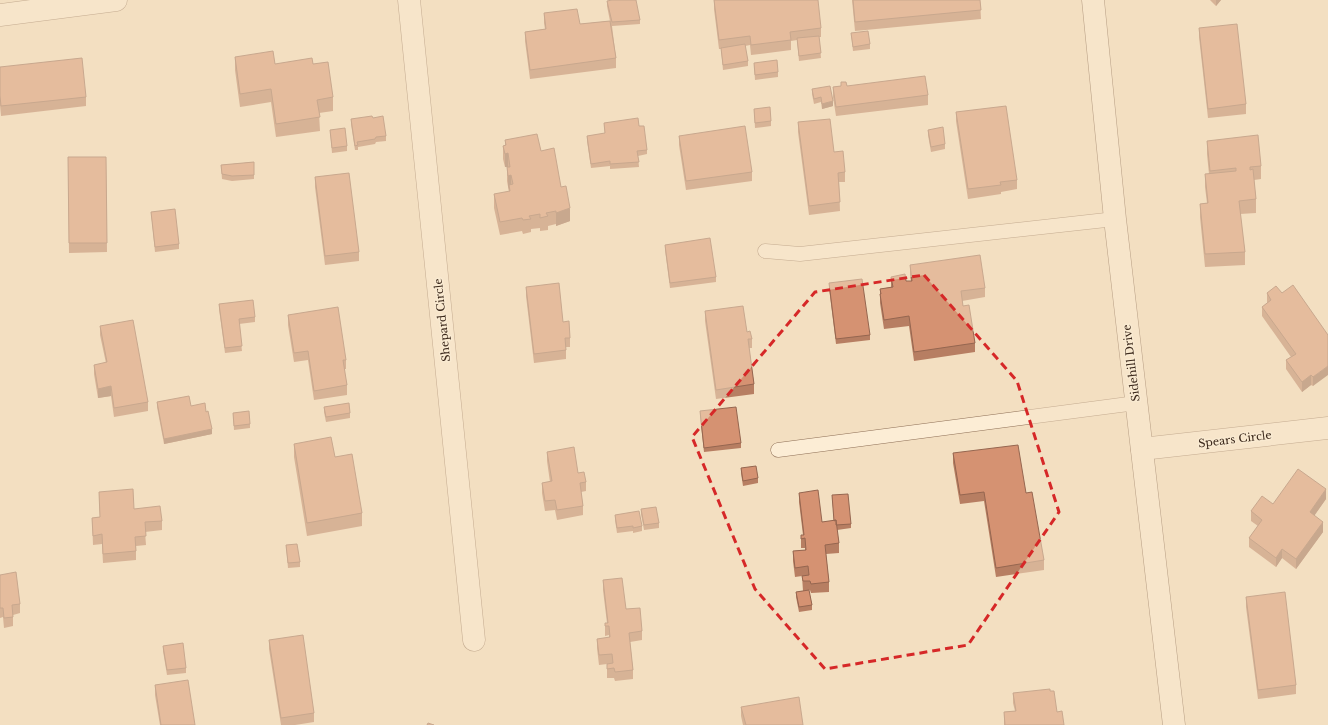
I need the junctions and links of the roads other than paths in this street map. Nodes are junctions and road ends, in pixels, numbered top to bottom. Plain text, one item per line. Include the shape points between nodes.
1 (116, 0) edge
2 (409, 0) edge
3 (1093, 0) edge
4 (0, 15) edge
5 (1115, 219) junction
6 (765, 251) dead end
7 (1136, 402) junction
8 (1328, 428) edge
9 (1142, 449) junction
10 (778, 450) dead end
11 (474, 640) dead end
12 (1174, 725) edge

1 - 4 street
2 - 11 street, Shepard Circle
3 - 5 street, Sidehill Drive
5 - 6 lane via 800,254
5 - 7 street, Sidehill Drive
7 - 9 street, Sidehill Drive
7 - 10 lane
8 - 9 street, Spears Circle
9 - 12 street, Sidehill Drive

